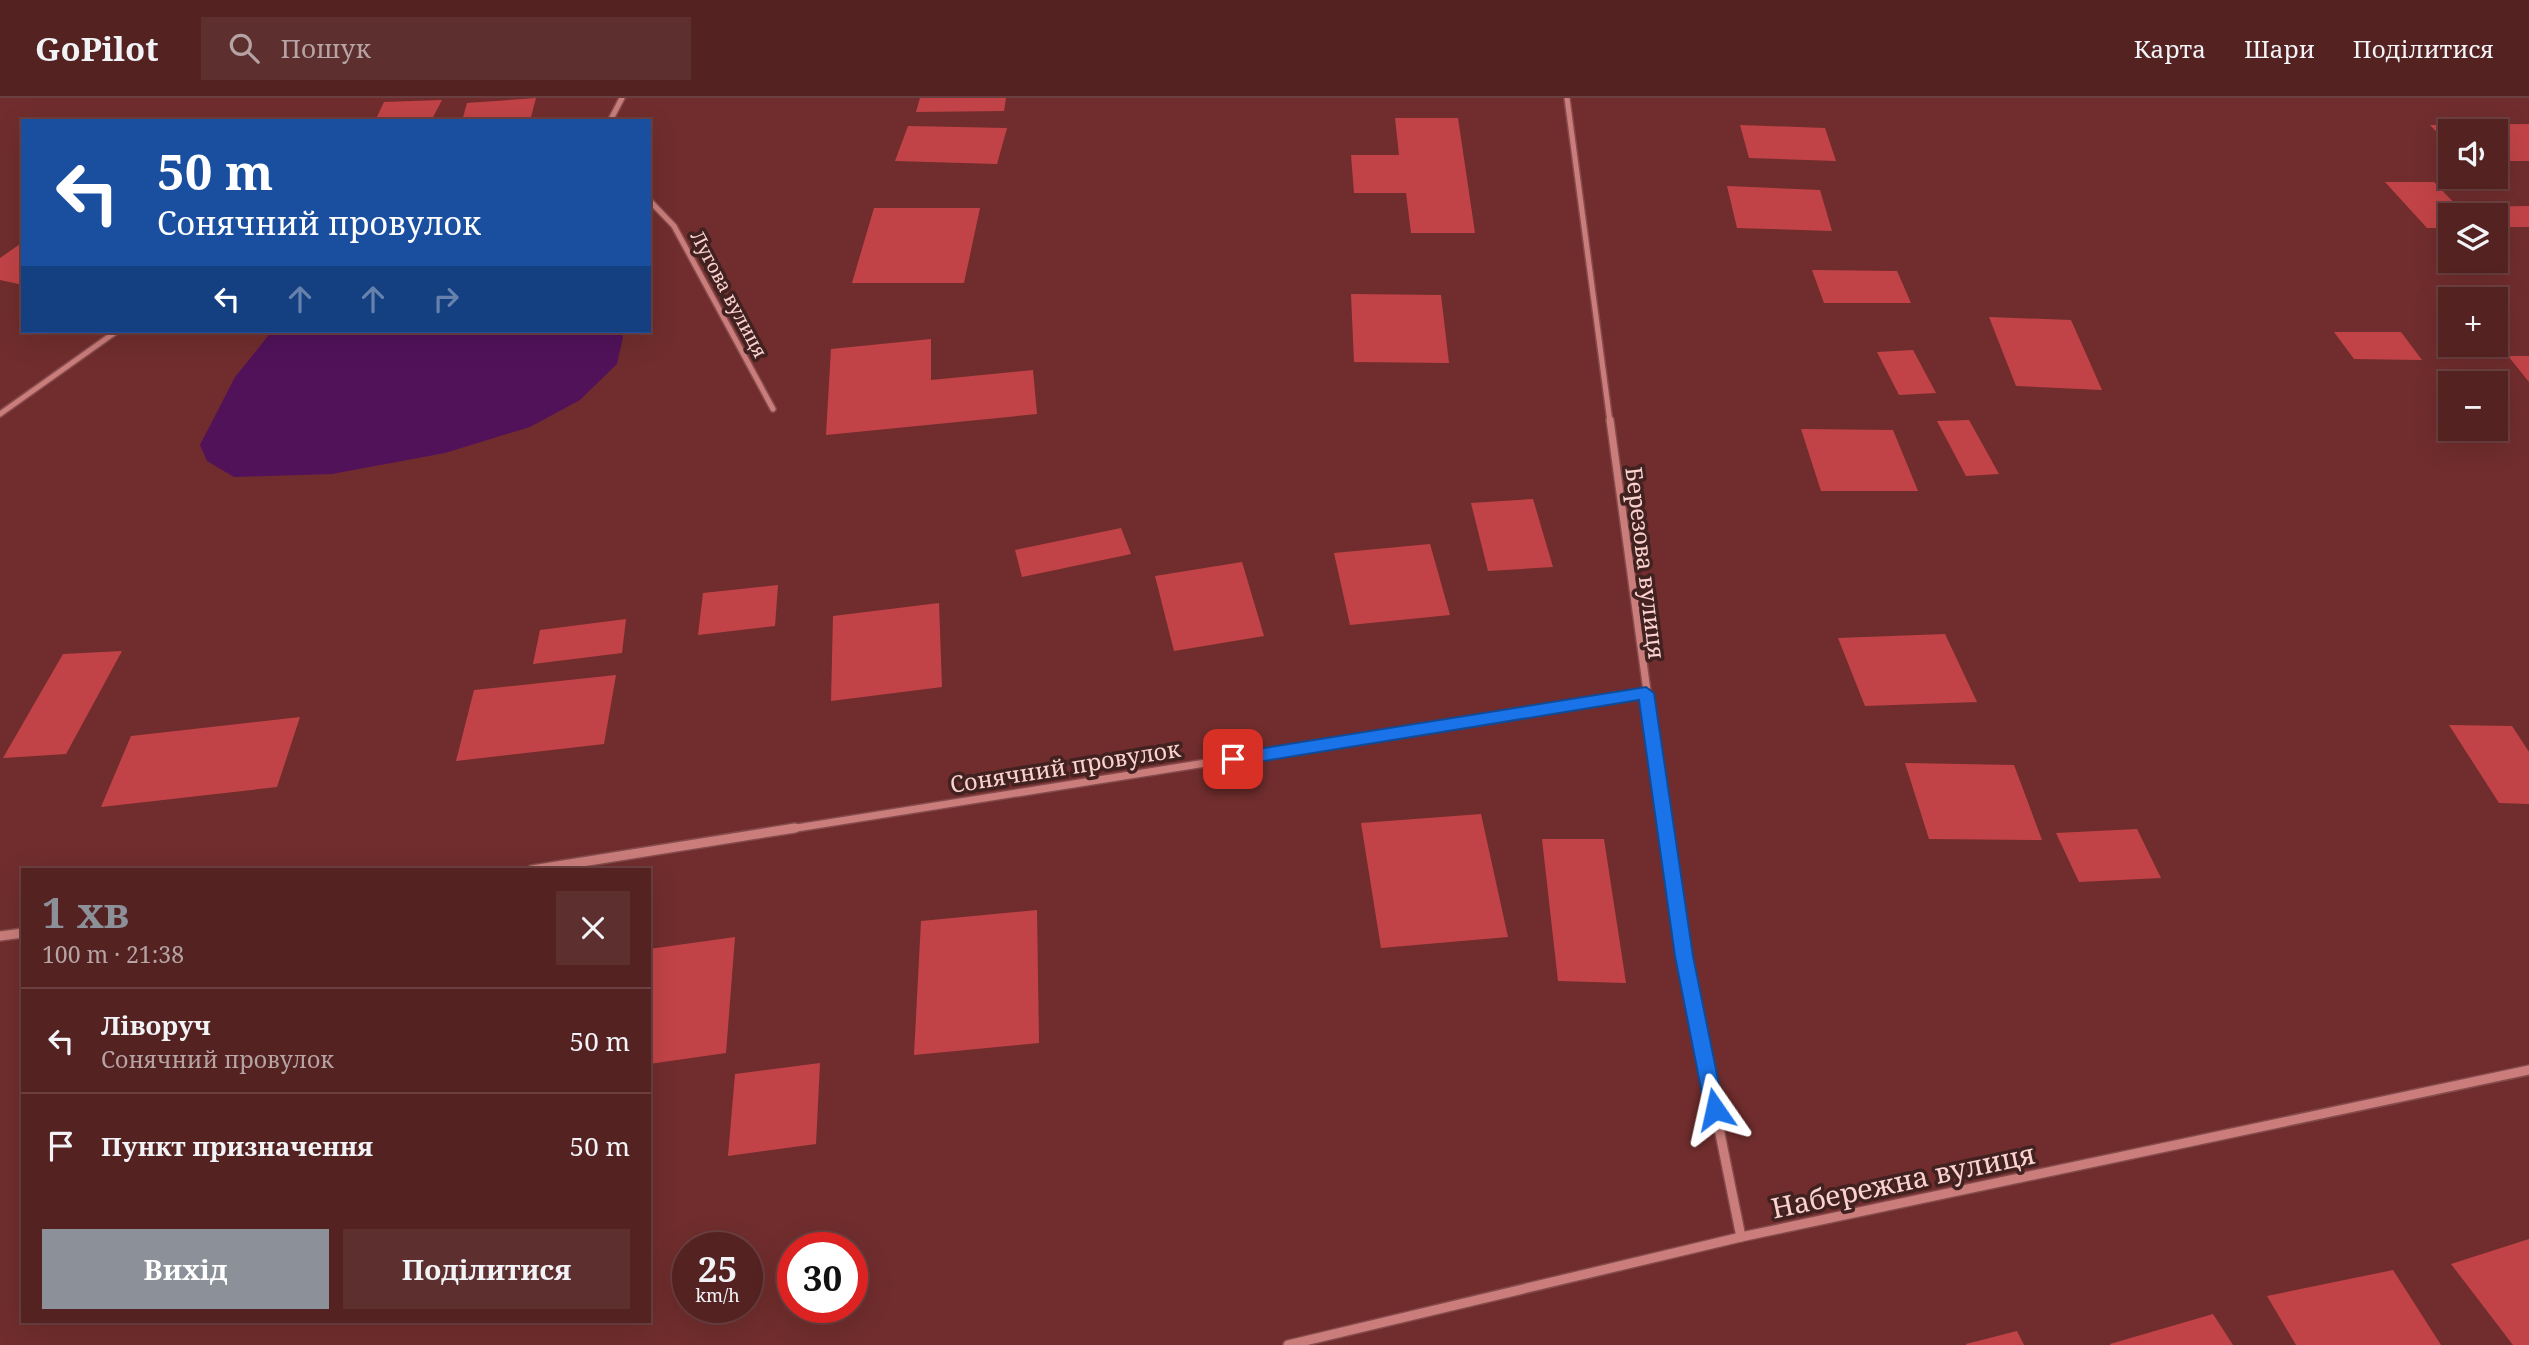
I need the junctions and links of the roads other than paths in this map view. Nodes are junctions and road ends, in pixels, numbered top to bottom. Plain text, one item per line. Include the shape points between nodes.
1 (622, 98) edge
2 (1567, 98) edge
3 (611, 119) edge
4 (651, 202) edge
5 (114, 333) edge
6 (773, 409) dead end
7 (0, 414) edge
8 (1646, 693) junction
9 (545, 868) edge
10 (21, 933) edge
11 (0, 936) edge
12 (2529, 1070) edge
13 (1741, 1237) junction
14 (1288, 1345) edge

1 - 3 street
2 - 8 street, Березова вулиця
4 - 6 street, Лугова вулиця via 674,226
5 - 7 street
8 - 9 street, Сонячний провулок
8 - 13 street, Березова вулиця via 1684,956
10 - 11 street
12 - 13 street, Набережна вулиця
13 - 14 street, Набережна вулиця

